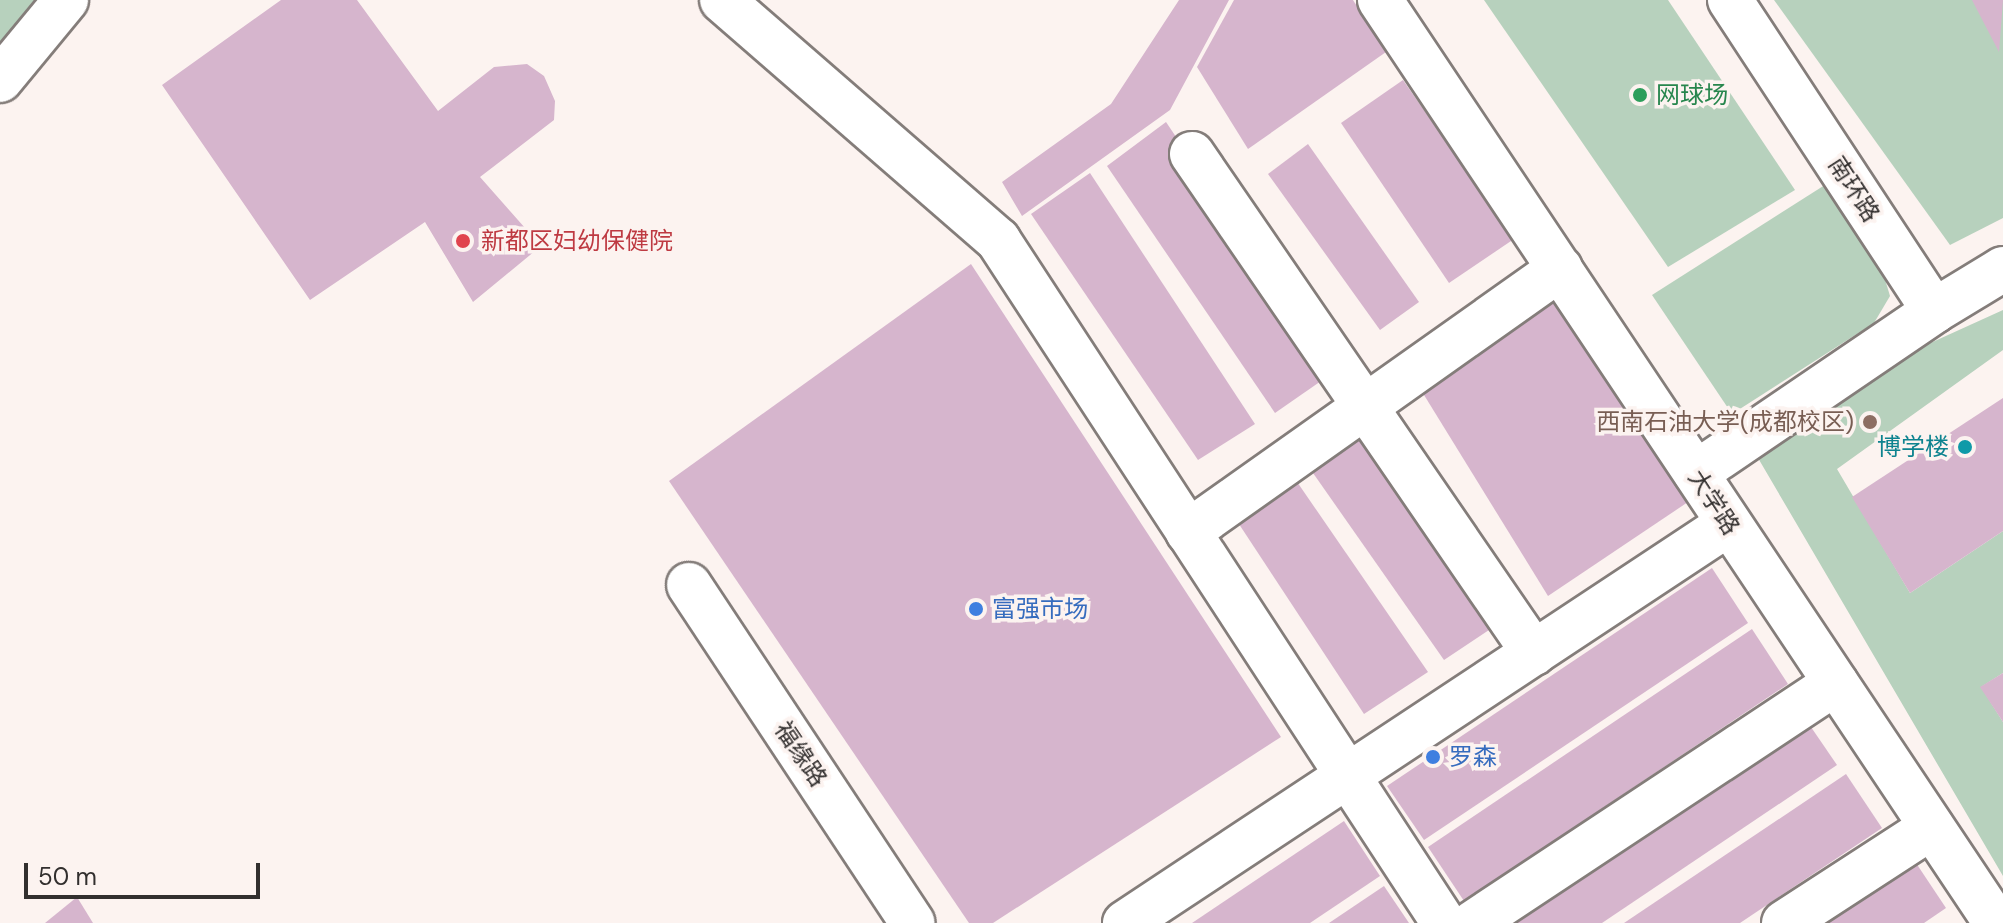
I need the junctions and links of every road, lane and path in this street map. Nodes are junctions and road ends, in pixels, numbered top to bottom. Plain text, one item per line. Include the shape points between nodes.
1 (66, 0) edge
2 (722, 0) edge
3 (1380, 0) edge
4 (1730, 0) edge
5 (0, 80) edge
6 (1192, 154) dead end
7 (1560, 269) junction
8 (2003, 269) edge
9 (1934, 311) junction
10 (1366, 405) junction
11 (1696, 473) junction
12 (1728, 524) junction
13 (1188, 532) junction
14 (689, 585) dead end
15 (1534, 653) junction
16 (1836, 683) junction
17 (1344, 776) junction
18 (1932, 827) junction
19 (913, 923) edge
20 (1125, 923) edge
21 (1444, 923) edge
22 (1473, 923) edge
23 (1784, 923) edge
24 (1996, 923) edge

1 - 5 street
2 - 13 street via 998,240
3 - 7 street, 大学路
4 - 9 street, 南环路
6 - 10 street
7 - 10 street
7 - 11 street, 大学路
8 - 9 street
9 - 11 street
10 - 13 street
10 - 15 street
11 - 12 street, 大学路
12 - 15 street
12 - 16 street, 大学路
13 - 17 street
14 - 19 street, 福缘路
15 - 17 street
16 - 18 street, 大学路
16 - 22 street
17 - 20 street
17 - 21 street
18 - 23 street
18 - 24 street, 大学路

